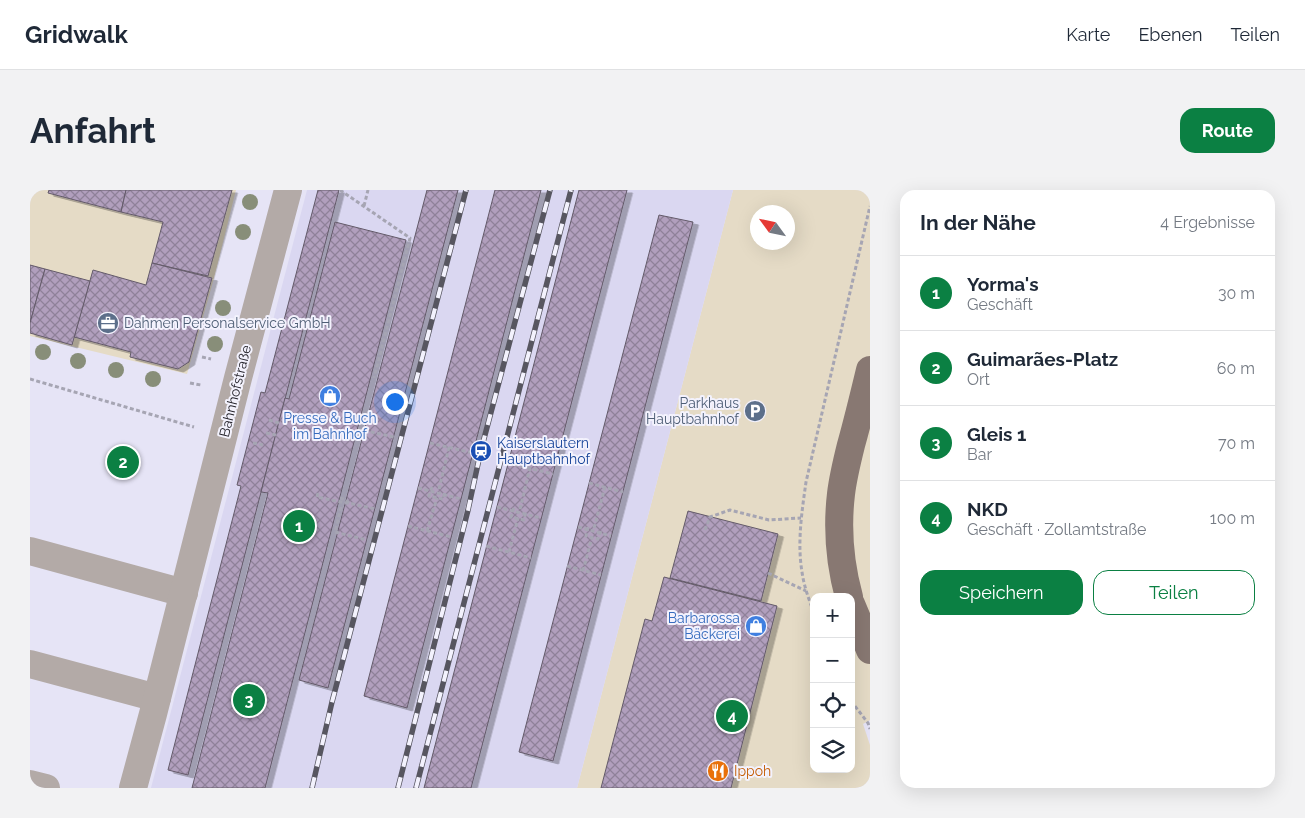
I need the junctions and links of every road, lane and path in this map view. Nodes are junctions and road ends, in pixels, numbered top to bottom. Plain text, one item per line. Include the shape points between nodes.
1 (288, 190) edge
2 (340, 190) edge
3 (368, 190) edge
4 (364, 206) junction
5 (202, 357) dead end
6 (211, 359) dead end
7 (870, 370) edge
8 (374, 378) dead end
9 (30, 379) edge
10 (190, 384) dead end
11 (201, 386) dead end
12 (269, 420) dead end
13 (279, 423) dead end
14 (358, 428) dead end
15 (266, 433) dead end
16 (276, 435) dead end
17 (223, 436) junction
18 (394, 437) dead end
19 (430, 443) dead end
20 (263, 445) dead end
21 (449, 447) junction
22 (473, 453) dead end
23 (508, 463) dead end
24 (530, 468) junction
25 (553, 474) dead end
26 (589, 483) dead end
27 (432, 486) dead end
28 (605, 487) junction
29 (418, 488) dead end
30 (439, 488) dead end
31 (445, 490) dead end
32 (623, 492) dead end
33 (318, 493) dead end
34 (340, 498) dead end
35 (437, 498) junction
36 (461, 499) dead end
37 (349, 503) junction
38 (341, 507) dead end
39 (497, 507) dead end
40 (514, 508) dead end
41 (375, 509) dead end
42 (520, 509) dead end
43 (526, 511) dead end
44 (518, 518) junction
45 (541, 518) dead end
46 (802, 518) dead end
47 (408, 526) dead end
48 (578, 527) dead end
49 (588, 527) dead end
50 (594, 528) dead end
51 (600, 530) dead end
52 (706, 530) dead end
53 (427, 531) junction
54 (611, 536) dead end
55 (451, 537) dead end
56 (592, 537) junction
57 (367, 540) dead end
58 (486, 546) dead end
59 (30, 551) edge
60 (509, 552) junction
61 (531, 558) dead end
62 (567, 566) dead end
63 (583, 571) junction
64 (768, 573) dead end
65 (601, 575) dead end
66 (807, 592) dead end
67 (184, 593) junction
68 (848, 593) edge
69 (855, 614) edge
70 (870, 650) edge
71 (30, 664) edge
72 (30, 680) edge
73 (155, 706) junction
74 (855, 706) edge
75 (870, 729) edge
76 (30, 784) edge
77 (46, 788) edge
78 (133, 788) edge

1 - 17 lane, Bahnhofstraße
2 - 4 path
3 - 4 path
4 - 8 path via 410,238
5 - 6 path
7 - 68 main road via 841,493 840,553
9 - 17 path
10 - 11 path
12 - 13 path
14 - 18 path
15 - 16 path
17 - 20 path
17 - 67 lane, Bahnhofstraße
19 - 21 path
21 - 22 path
21 - 30 path
23 - 24 path
24 - 25 path
24 - 42 path
26 - 28 path
27 - 35 path via 429,496
28 - 32 path
28 - 50 path
29 - 36 path
31 - 35 path via 443,499
33 - 37 path via 317,497
34 - 37 path
35 - 53 path
37 - 41 path
38 - 57 path via 335,532
39 - 45 path
40 - 44 path via 511,517
43 - 44 path via 524,520
44 - 60 path
46 - 52 path via 769,520 730,510 710,517
47 - 53 path
48 - 54 path
49 - 56 path via 586,536
51 - 56 path via 598,539
53 - 55 path
56 - 63 path
58 - 60 path
59 - 67 lane
60 - 61 path
62 - 63 path
63 - 65 path
64 - 66 path
67 - 73 lane, Bahnhofstraße
69 - 70 main road
71 - 73 lane
72 - 73 lane
73 - 78 lane, Bahnhofstraße
74 - 75 path
76 - 77 lane

